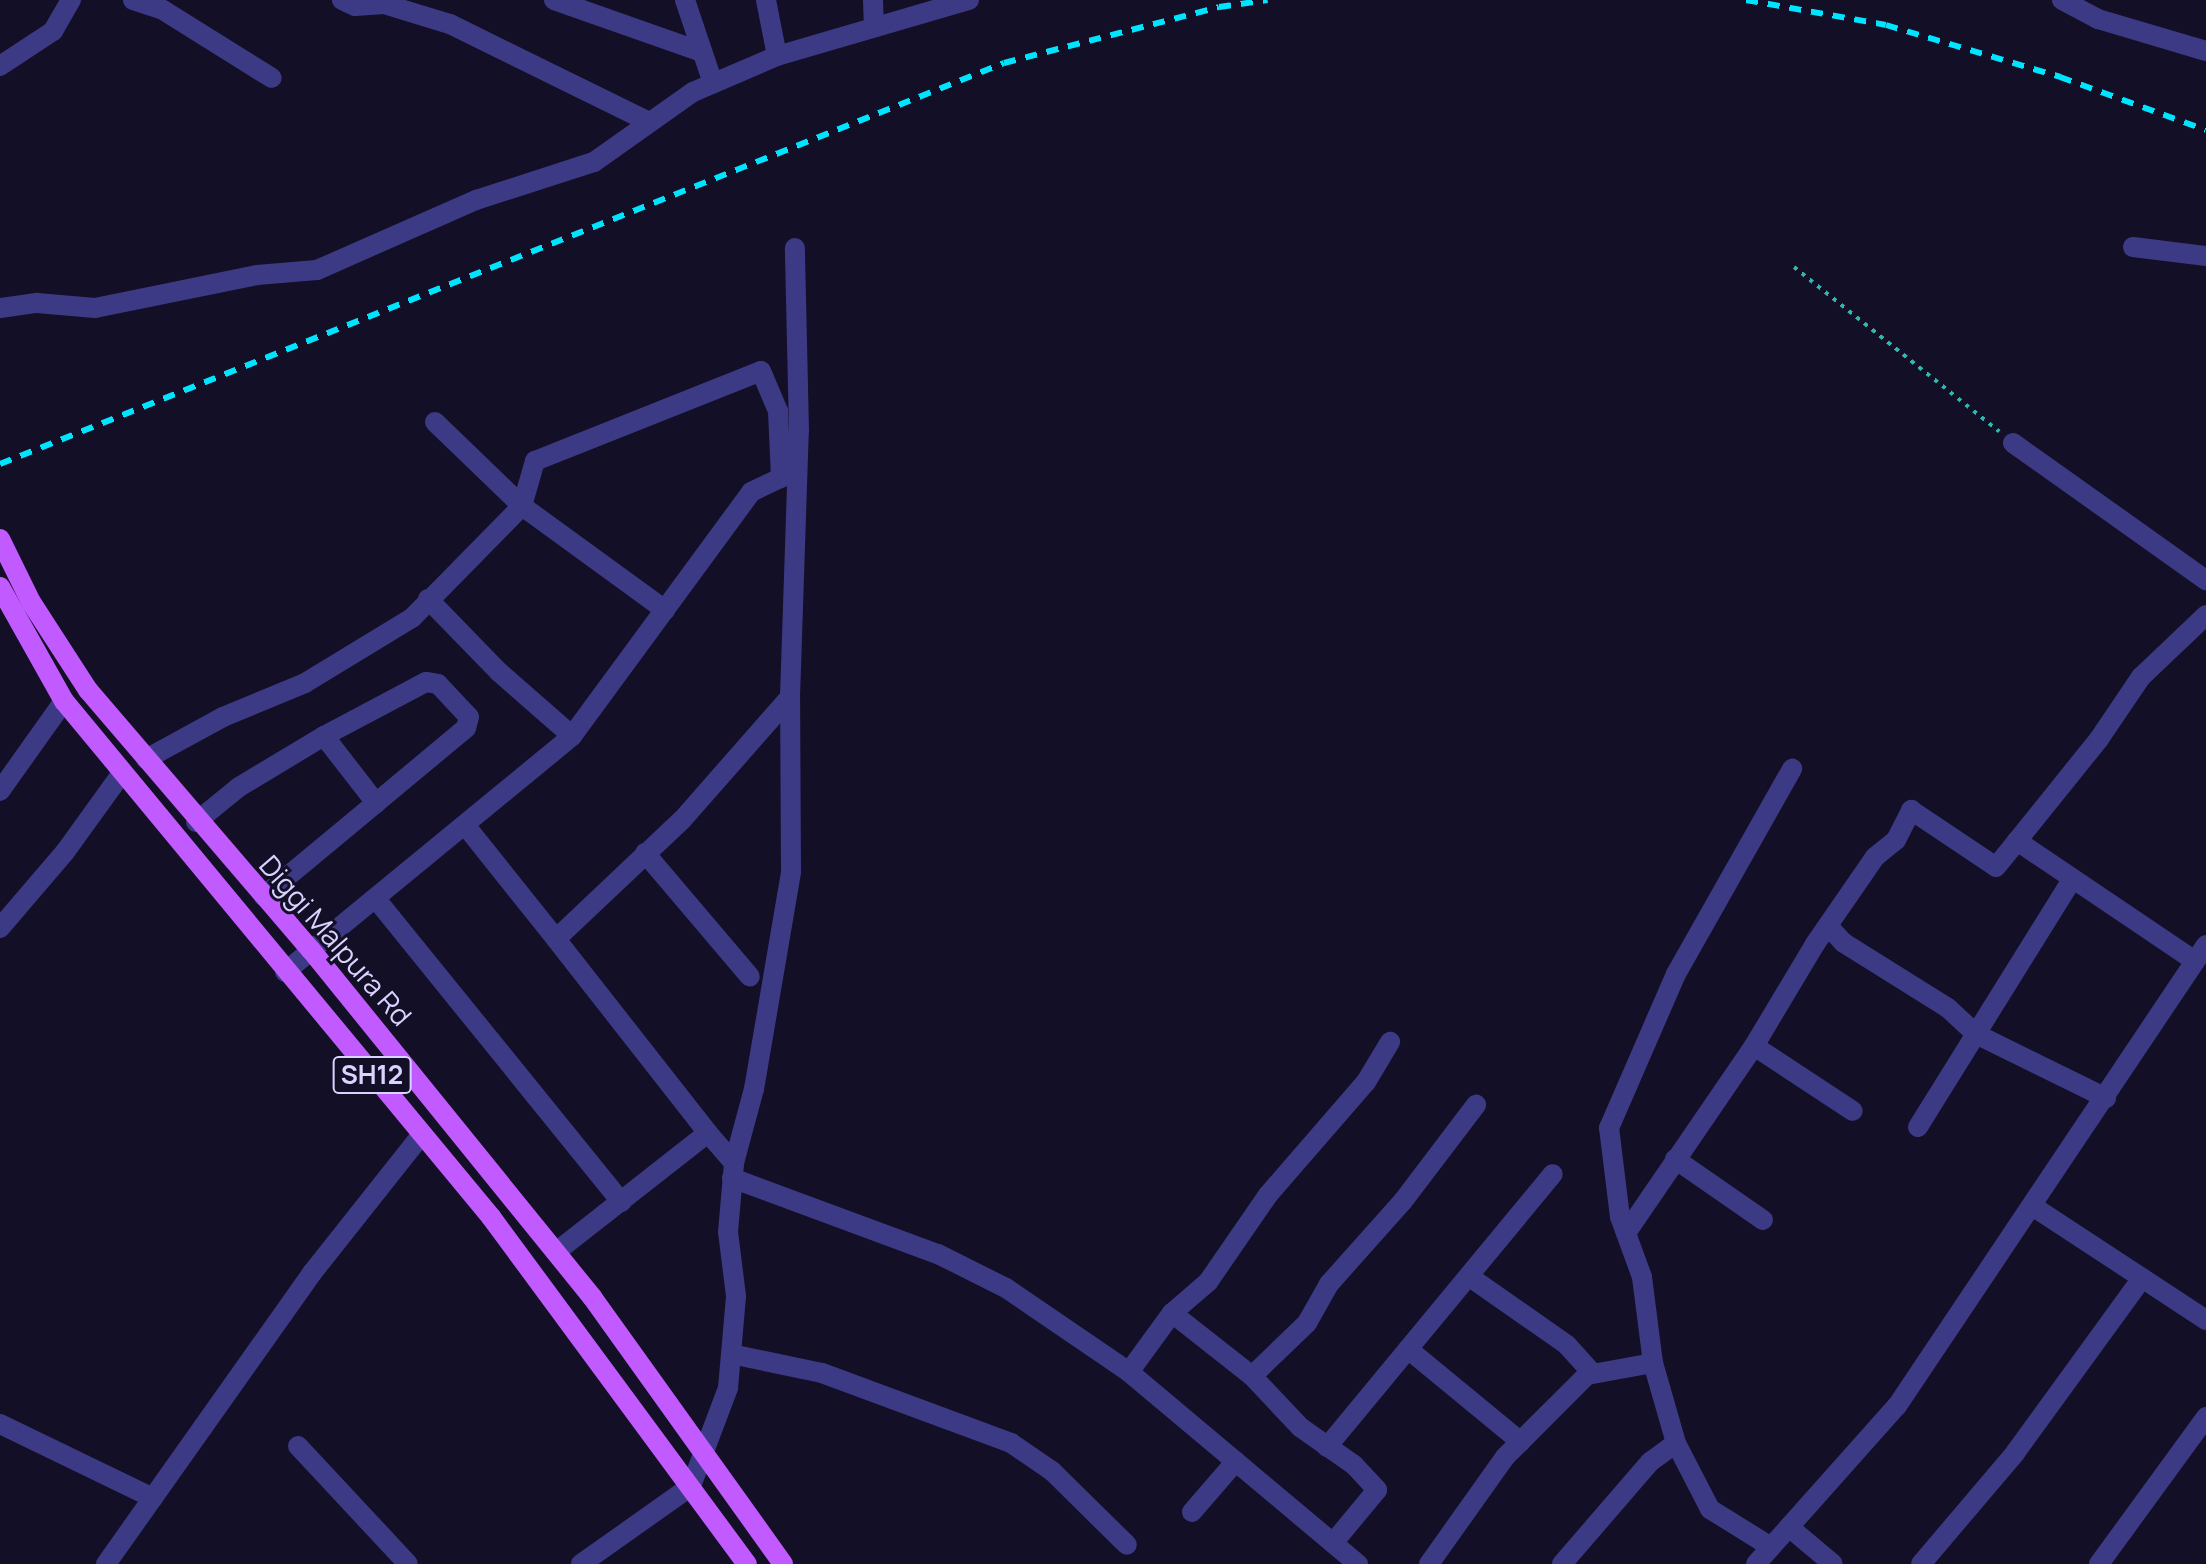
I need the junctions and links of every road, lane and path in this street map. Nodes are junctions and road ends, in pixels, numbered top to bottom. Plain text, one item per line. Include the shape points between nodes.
1 (71, 0) edge
2 (133, 0) edge
3 (342, 0) edge
4 (554, 0) edge
5 (685, 0) edge
6 (766, 0) edge
7 (873, 0) edge
8 (969, 0) edge
9 (2062, 0) edge
10 (874, 25) junction
11 (699, 51) junction
12 (2206, 51) edge
13 (777, 56) junction
14 (0, 66) edge
15 (272, 78) dead end
16 (713, 83) junction
17 (649, 122) junction
18 (2133, 247) dead end
19 (795, 248) dead end
20 (2206, 256) edge
21 (1794, 267) dead end
22 (0, 308) edge
23 (435, 422) dead end
24 (2013, 443) joint
25 (789, 474) junction
26 (522, 506) junction
27 (0, 539) edge
28 (2206, 580) edge
29 (0, 587) edge
30 (428, 599) junction
31 (665, 610) junction
32 (2206, 615) edge
33 (65, 654) junction
34 (44, 668) junction
35 (790, 697) junction
36 (64, 701) junction
37 (324, 736) junction
38 (572, 736) junction
39 (146, 759) junction
40 (1792, 769) dead end
41 (122, 773) junction
42 (0, 791) edge
43 (376, 803) junction
44 (465, 825) junction
45 (200, 827) junction
46 (2017, 841) junction
47 (645, 853) junction
48 (2072, 880) junction
49 (264, 896) junction
50 (376, 899) junction
51 (1828, 926) junction
52 (0, 928) edge
53 (556, 939) junction
54 (311, 950) junction
55 (2201, 953) edge
56 (285, 972) junction
57 (750, 977) dead end
58 (1976, 1034) junction
59 (1390, 1042) dead end
60 (1754, 1046) junction
61 (2106, 1098) junction
62 (1476, 1105) dead end
63 (1853, 1111) dead end
64 (1918, 1127) dead end
65 (708, 1133) junction
66 (422, 1134) junction
67 (1675, 1159) junction
68 (733, 1171) junction
69 (1553, 1174) dead end
70 (621, 1202) junction
71 (2034, 1207) junction
72 (1763, 1220) dead end
73 (1626, 1233) junction
74 (556, 1252) junction
75 (1470, 1277) junction
76 (2142, 1278) junction
77 (1172, 1313) junction
78 (2206, 1320) edge
79 (1408, 1349) junction
80 (731, 1354) junction
81 (1653, 1363) junction
82 (1129, 1372) junction
83 (1592, 1373) junction
84 (1252, 1376) junction
85 (2206, 1417) edge
86 (0, 1424) edge
87 (1521, 1442) junction
88 (1676, 1443) junction
89 (298, 1446) dead end
90 (1327, 1447) junction
91 (705, 1453) junction
92 (1236, 1461) junction
93 (691, 1486) junction
94 (153, 1498) junction
95 (1192, 1512) dead end
96 (1789, 1527) junction
97 (1333, 1543) junction
98 (1127, 1545) dead end
99 (1771, 1547) junction
100 (402, 1562) edge
101 (106, 1564) edge
102 (581, 1564) edge
103 (747, 1564) edge
104 (783, 1564) edge
105 (1358, 1564) edge
106 (1429, 1564) edge
107 (1562, 1564) edge
108 (1756, 1564) edge
109 (1833, 1564) edge
110 (1921, 1564) edge
111 (2099, 1564) edge

1 - 14 street via 53,31
2 - 15 street via 163,10
3 - 17 street via 355,6 384,4 450,24
4 - 11 street
5 - 11 street
6 - 13 street
7 - 10 street
8 - 10 street
9 - 12 street via 2098,19
10 - 13 street
11 - 16 street
13 - 16 street
16 - 17 street
17 - 22 street via 594,162 476,200 317,270 257,275 95,308 37,303
18 - 20 street
19 - 25 street
21 - 24 path
23 - 26 street
24 - 28 street
25 - 26 street via 778,411 761,371 535,461
25 - 31 street via 751,492
25 - 35 street
26 - 30 street
26 - 31 street
27 - 33 main road, Diggi Malpura Rd via 31,602
29 - 34 main road, Diggi Malpura Rd / SH12
30 - 38 street
30 - 39 street via 412,618 305,683 223,717
31 - 38 street
32 - 46 street via 2141,677
33 - 34 main road
33 - 39 main road, Diggi Malpura Rd
34 - 36 main road, Diggi Malpura Rd / SH12
35 - 47 street via 682,820
35 - 68 street via 791,872 754,1089
36 - 41 main road, Diggi Malpura Rd / SH12
36 - 42 street
37 - 43 street
37 - 43 street via 426,682 438,684 469,717 466,728
37 - 45 street via 239,787
38 - 44 street
39 - 45 main road, Diggi Malpura Rd
40 - 73 street via 1676,974 1609,1128
41 - 52 street via 56,864
41 - 56 main road, Diggi Malpura Rd / SH12
43 - 49 street
44 - 50 street
44 - 53 street
45 - 49 main road, Diggi Malpura Rd
46 - 48 street
46 - 51 street via 1996,867 1911,810 1896,840 1875,857
47 - 53 street
47 - 57 street
48 - 55 street
48 - 58 street
49 - 54 main road, Diggi Malpura Rd
50 - 54 street
50 - 70 street
51 - 58 street via 1844,943 1948,1008
51 - 60 street
53 - 65 street
54 - 56 street
54 - 74 main road, Diggi Malpura Rd
55 - 61 street
56 - 66 main road, Diggi Malpura Rd / SH12
58 - 61 street
58 - 64 street
59 - 77 street via 1366,1082 1268,1195 1208,1282
60 - 63 street
60 - 67 street
61 - 71 street
62 - 84 street via 1403,1201 1329,1284 1307,1323
65 - 68 street
65 - 70 street
66 - 93 main road, Diggi Malpura Rd / SH12 via 533,1271
66 - 94 street via 312,1273
67 - 72 street
67 - 73 street
68 - 80 street via 728,1232 736,1296
68 - 82 street via 938,1254 1006,1288
69 - 75 street
70 - 74 street
71 - 76 street
71 - 96 street via 1897,1406
73 - 81 street via 1642,1277
74 - 91 main road, Diggi Malpura Rd
75 - 79 street
75 - 83 street via 1567,1345
76 - 78 street
76 - 110 street via 2015,1453
77 - 82 street
77 - 84 street
79 - 87 street
79 - 90 street
80 - 91 street via 728,1388
80 - 98 street via 822,1373 1011,1443 1052,1471
81 - 83 street
81 - 88 street
82 - 92 street
83 - 87 street
84 - 90 street
85 - 111 street
86 - 94 street
87 - 106 street
88 - 99 street via 1710,1509
88 - 107 street via 1650,1462
89 - 100 street
90 - 97 street via 1377,1490
91 - 93 street
91 - 104 main road, Diggi Malpura Rd
92 - 95 street
92 - 97 street
93 - 102 street
93 - 103 main road, Diggi Malpura Rd / SH12
94 - 101 street
96 - 99 street
96 - 109 street
97 - 105 street
99 - 108 street

